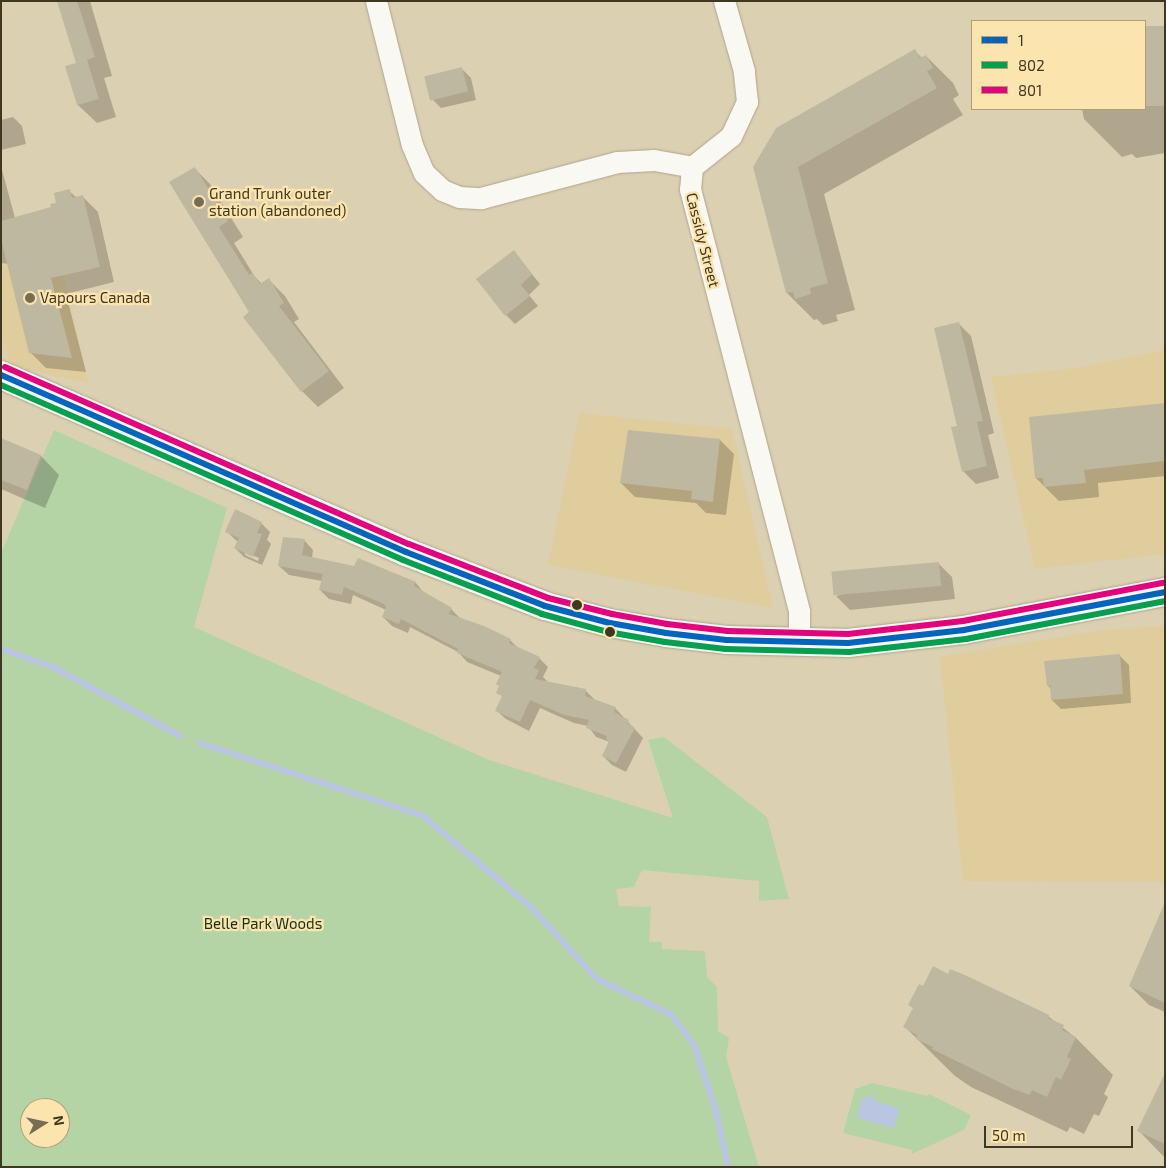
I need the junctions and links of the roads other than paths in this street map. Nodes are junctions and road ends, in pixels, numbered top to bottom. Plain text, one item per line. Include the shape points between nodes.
1 (376, 1) edge
2 (724, 1) edge
3 (692, 167) junction
4 (1, 375) edge
5 (1165, 592) edge
6 (799, 643) junction

1 - 3 street via 412,145 424,173 442,190 459,197 481,198 617,162 654,160
2 - 3 street via 744,71 747,102 731,136
3 - 6 street, Cassidy Street via 690,190 799,611
4 - 6 main road via 406,552 545,606 666,633
5 - 6 main road via 936,634 848,643

